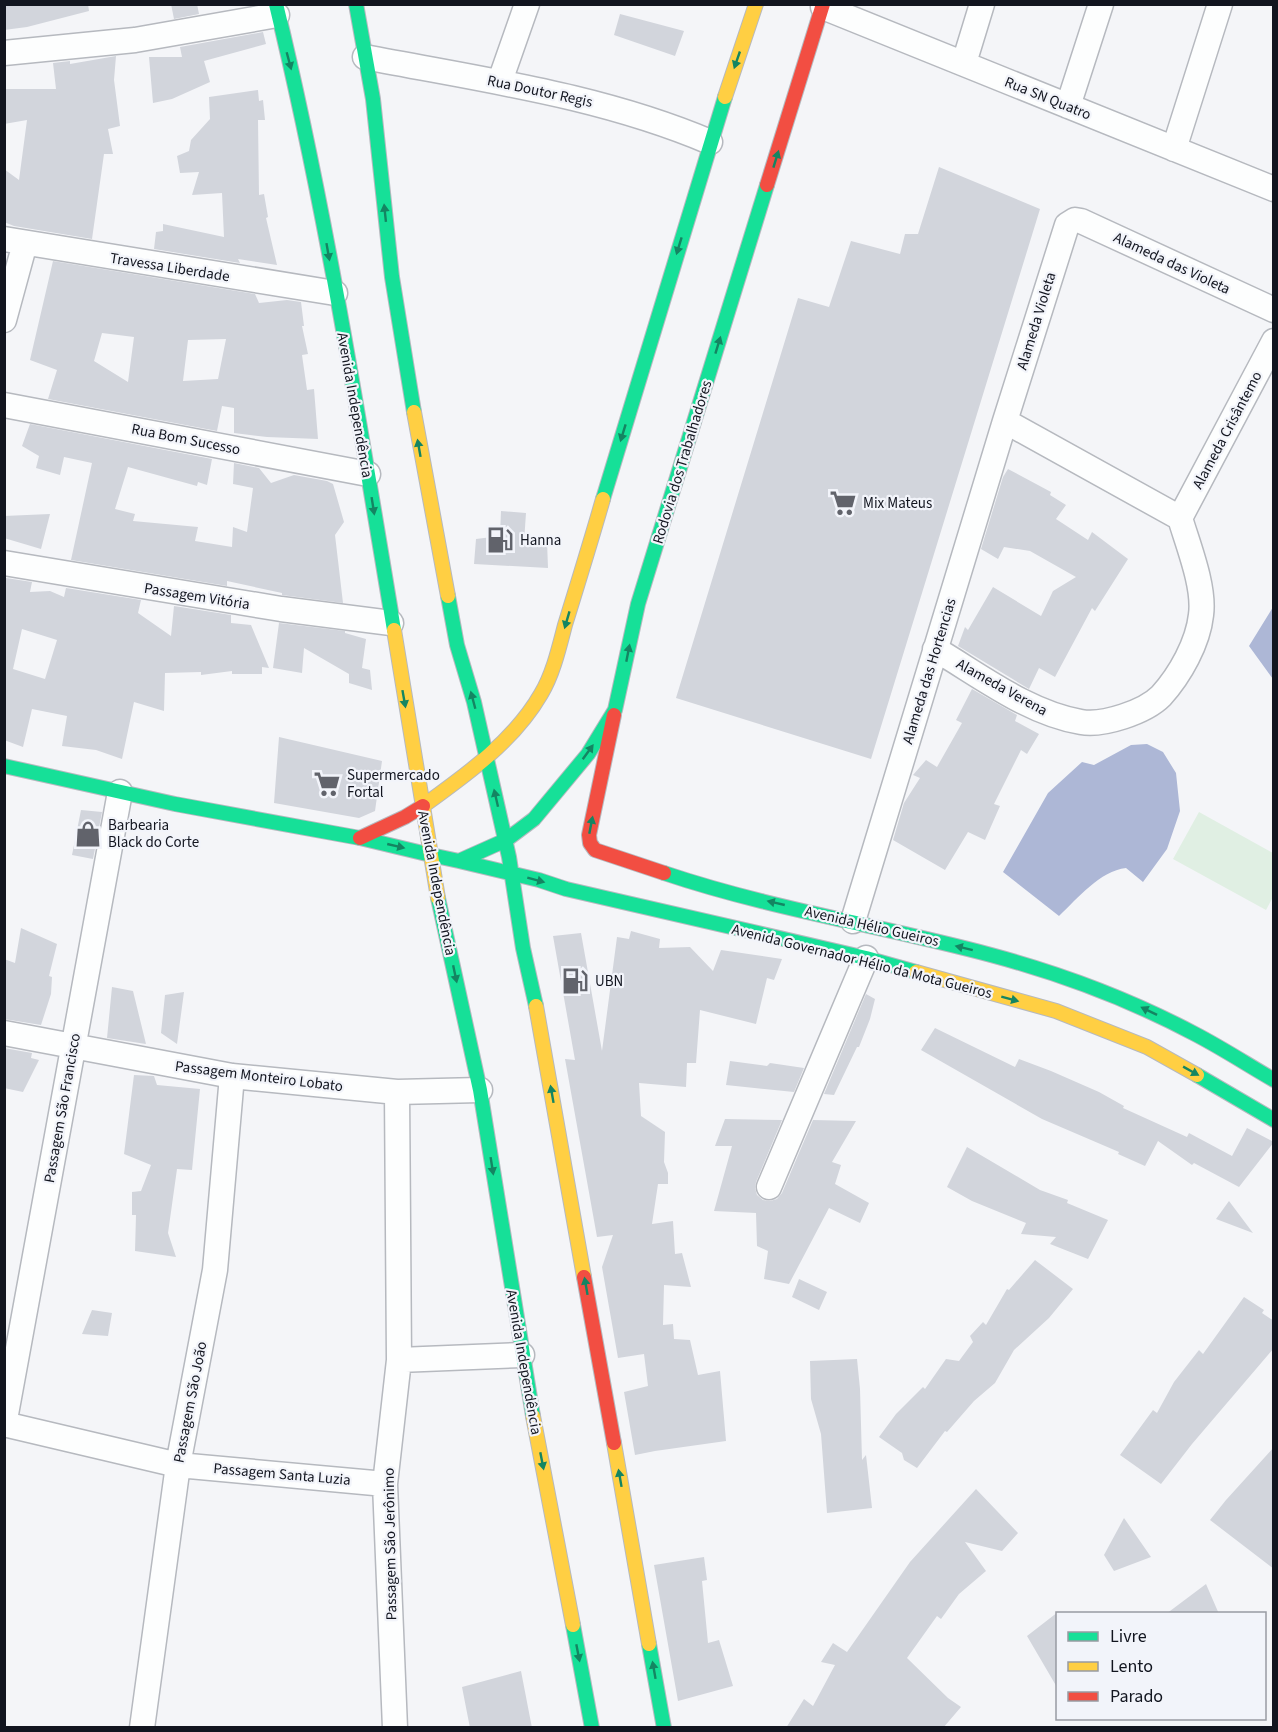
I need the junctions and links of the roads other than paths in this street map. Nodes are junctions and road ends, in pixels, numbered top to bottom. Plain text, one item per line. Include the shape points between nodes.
1 (356, 4) edge
2 (526, 4) edge
3 (756, 4) edge
4 (982, 4) edge
5 (1101, 4) edge
6 (1220, 4) edge
7 (823, 6) edge
8 (276, 10) edge
9 (865, 13) edge
10 (4, 53) edge
11 (365, 57) junction
12 (964, 63) junction
13 (500, 81) junction
14 (1068, 106) junction
15 (710, 142) junction
16 (1174, 149) junction
17 (1274, 189) edge
18 (1070, 222) joint
19 (15, 241) edge
20 (335, 293) junction
21 (1274, 310) edge
22 (4, 320) edge
23 (1274, 341) edge
24 (4, 405) edge
25 (1005, 421) junction
26 (368, 474) junction
27 (1180, 518) junction
28 (4, 563) edge
29 (391, 623) junction
30 (935, 649) junction
31 (615, 710) junction
32 (487, 757) junction
33 (4, 766) edge
34 (120, 792) junction
35 (423, 806) junction
36 (360, 838) junction
37 (506, 840) junction
38 (431, 855) junction
39 (459, 861) junction
40 (513, 874) junction
41 (853, 921) junction
42 (866, 958) junction
43 (4, 1033) edge
44 (72, 1048) junction
45 (232, 1076) junction
46 (1274, 1080) edge
47 (480, 1090) junction
48 (396, 1092) junction
49 (1274, 1120) edge
50 (769, 1187) dead end
51 (522, 1355) junction
52 (399, 1360) junction
53 (5, 1424) edge
54 (178, 1465) junction
55 (385, 1484) junction
56 (142, 1728) edge
57 (395, 1728) edge
58 (592, 1728) edge
59 (664, 1728) edge

1 - 11 main road
2 - 13 street
3 -> 15 main road
4 - 12 street
5 - 14 street
6 - 16 street
7 - 9 street, Rua SN Quatro
31 -> 7 main road, Rodovia dos Trabalhadores via 638,604
8 - 10 street via 135,40
8 -> 20 main road, Avenida Independência via 302,111
9 - 12 street, Rua SN Quatro
11 - 13 street, Rua Doutor Regis
32 -> 11 main road via 457,645 420,452 392,277
12 - 14 street, Rua SN Quatro
13 - 15 street, Rua Doutor Regis via 628,111
14 - 16 street, Rua SN Quatro
15 -> 32 main road via 555,660 542,693 522,722
16 - 17 street, Rua SN Quatro
18 - 21 street, Alameda das Violeta via 1081,221
18 - 25 street, Alameda Violeta
19 - 20 street, Travessa Liberdade
19 - 22 street
20 - 26 main road, Avenida Independência
23 - 27 street, Alameda Crisântemo
24 - 26 street, Rua Bom Sucesso
25 - 27 street
25 - 30 street, Alameda das Hortencias
26 -> 29 main road, Avenida Independência
27 - 30 street, Alameda Verena via 1193,558 1202,614 1179,671 1160,697 1138,711 1084,723 1058,717 1025,703
28 - 29 street, Passagem Vitória via 270,608
29 -> 35 main road, Avenida Independência
30 - 41 street, Alameda das Hortencias
37 -> 31 main road, Rodovia dos Trabalhadores via 534,819 559,790
41 -> 31 main road, Avenida Hélio Gueiros via 712,889 595,850 589,835
32 - 35 main road
37 -> 32 main road
33 - 34 main road
34 - 36 main road
34 - 44 street, Passagem São Francisco
35 - 36 main road
35 - 38 main road, Avenida Independência
36 -> 38 main road
37 - 39 main road, Rodovia dos Trabalhadores
37 - 40 main road
38 - 39 main road, Avenida Governador Hélio da Mota Gueiros
38 -> 47 main road, Avenida Independência
39 - 40 main road, Avenida Governador Hélio da Mota Gueiros
40 -> 42 main road, Avenida Governador Hélio da Mota Gueiros
59 -> 40 main road via 523,948
46 -> 41 main road, Avenida Hélio Gueiros via 1196,1034 1066,978 992,955
42 -> 49 main road, Avenida Governador Hélio da Mota Gueiros via 1056,1011 1137,1043
42 - 50 street
43 - 44 street, Passagem Monteiro Lobato
44 - 45 street, Passagem Monteiro Lobato
44 - 53 street, Passagem São Francisco
45 - 48 street, Passagem Monteiro Lobato
45 - 54 street, Passagem São João via 215,1270
47 - 48 street, Passagem Monteiro Lobato
47 -> 51 main road, Avenida Independência
48 - 52 street, Passagem São Jerônimo
51 - 52 street
51 -> 58 main road, Avenida Independência
52 - 55 street, Passagem São Jerônimo
53 - 54 street, Passagem Santa Luzia
54 - 55 street, Passagem Santa Luzia
54 - 56 street, Passagem São João
55 - 57 street, Passagem São Jerônimo

